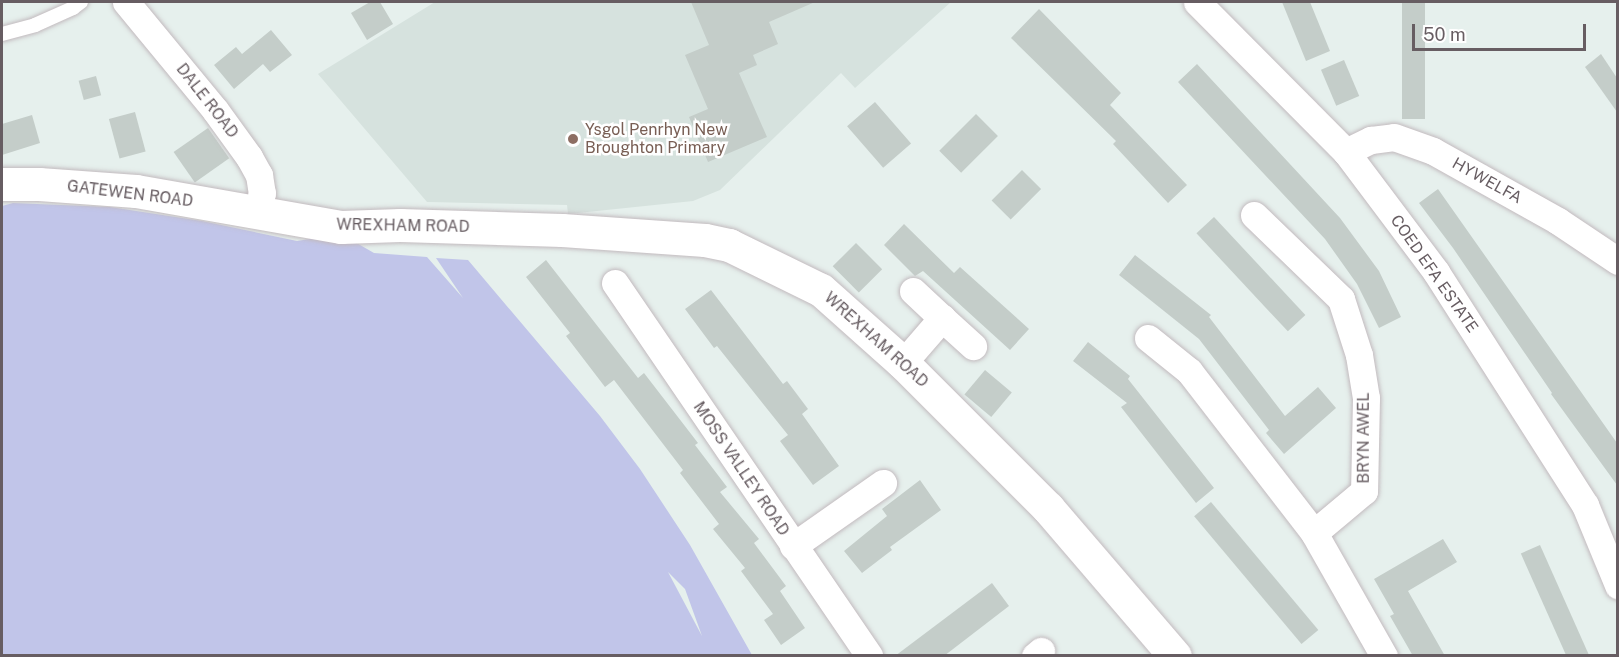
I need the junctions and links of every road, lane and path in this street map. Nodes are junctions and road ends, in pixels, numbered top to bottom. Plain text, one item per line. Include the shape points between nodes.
1 (81, 2) edge
2 (126, 2) edge
3 (1197, 2) edge
4 (2, 34) edge
5 (1346, 152) junction
6 (2, 184) edge
7 (257, 212) junction
8 (1254, 215) dead end
9 (1617, 261) edge
10 (615, 282) dead end
11 (913, 291) dead end
12 (942, 318) junction
13 (1148, 338) dead end
14 (973, 346) dead end
15 (903, 363) junction
16 (883, 483) dead end
17 (1314, 533) junction
18 (793, 546) junction
19 (1617, 585) edge
20 (869, 656) edge
21 (1175, 656) edge
22 (1384, 656) edge

1 - 4 lane via 35,25
2 - 7 street, DALE ROAD via 249,157 259,175 262,193
3 - 5 street, COED EFA ESTATE
5 - 9 street, HYWELFA via 1371,140 1394,137 1433,151 1558,221
5 - 19 street, COED EFA ESTATE via 1436,272 1586,505
6 - 7 main road, GATEWEN ROAD via 136,191
7 - 15 main road, WREXHAM ROAD via 341,227 562,230 729,245 822,290
8 - 17 street, BRYN AWEL via 1341,298 1359,355 1366,398 1364,492
10 - 18 street, MOSS VALLEY ROAD
11 - 12 street
12 - 14 street
12 - 15 street
13 - 17 street via 1189,372
15 - 21 main road, WREXHAM ROAD via 1048,508
16 - 18 street
17 - 22 street
18 - 20 street, MOSS VALLEY ROAD

